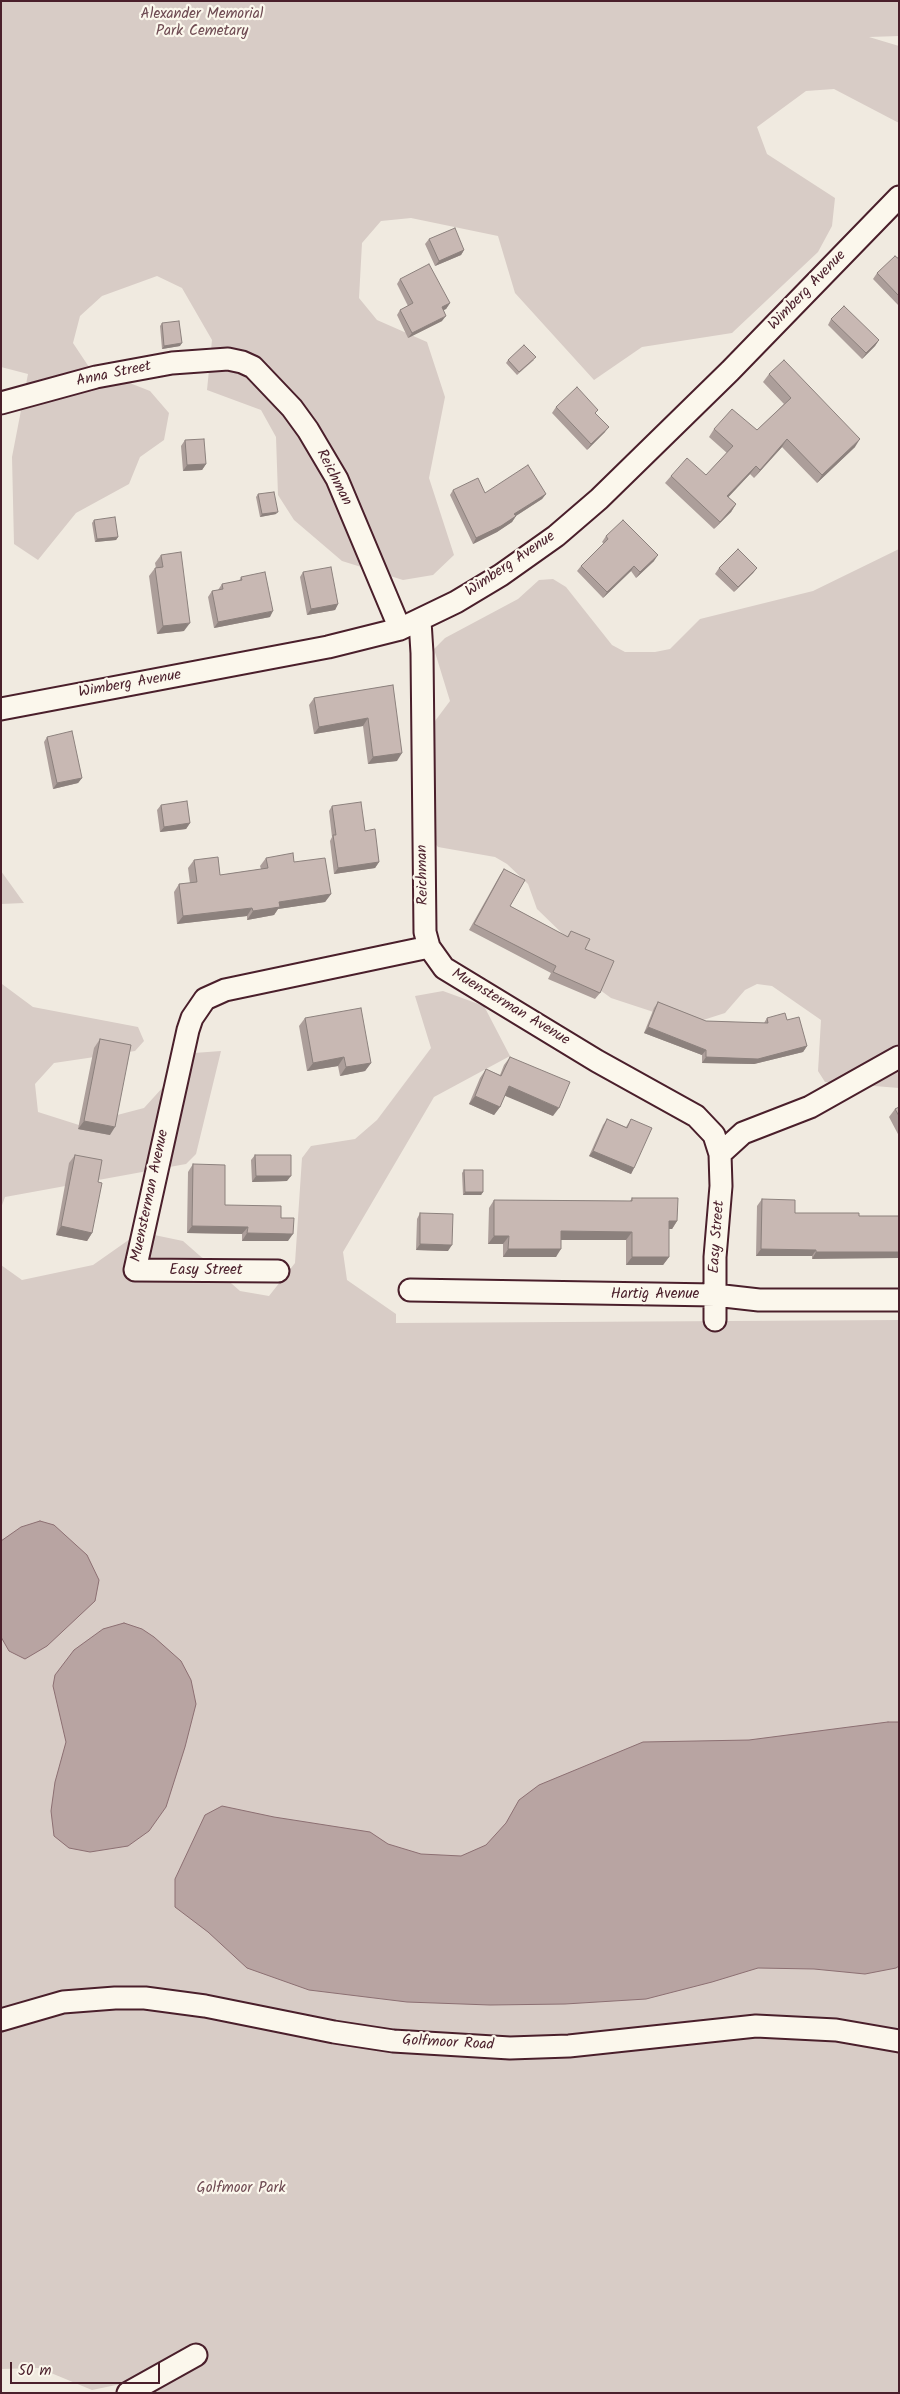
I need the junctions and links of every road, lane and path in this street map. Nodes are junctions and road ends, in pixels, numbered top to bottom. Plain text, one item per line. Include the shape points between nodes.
1 (899, 197) edge
2 (228, 359) joint
3 (1, 403) edge
4 (420, 622) junction
5 (400, 630) junction
6 (1, 709) edge
7 (429, 947) junction
8 (899, 1057) edge
9 (720, 1154) junction
10 (135, 1270) joint
11 (278, 1271) dead end
12 (410, 1290) dead end
13 (715, 1295) junction
14 (899, 1300) edge
15 (714, 1320) dead end
16 (1, 2020) edge
17 (899, 2041) edge
18 (196, 2355) dead end
19 (128, 2393) edge

1 - 4 street, Wimberg Avenue via 730,371 599,499 556,536 501,575
2 - 3 street, Anna Street via 172,363 96,377
2 - 5 street, Reichman via 253,367 308,430 337,479
4 - 5 street, Wimberg Avenue
4 - 7 street, Reichman via 424,932
5 - 6 street, Wimberg Avenue
7 - 9 street, Muensterman Avenue via 444,968 596,1061 696,1116 714,1135
7 - 10 street, Muensterman Avenue via 225,990 199,1005 188,1030
8 - 9 street via 810,1106 743,1133
9 - 13 street, Easy Street
10 - 11 street, Easy Street
12 - 13 street, Hartig Avenue
13 - 14 street, Hartig Avenue via 759,1300
13 - 15 street, Easy Street
16 - 17 street, Golfmoor Road via 63,2002 144,1998 393,2041 510,2048 569,2046 756,2026 836,2030
18 - 19 street

